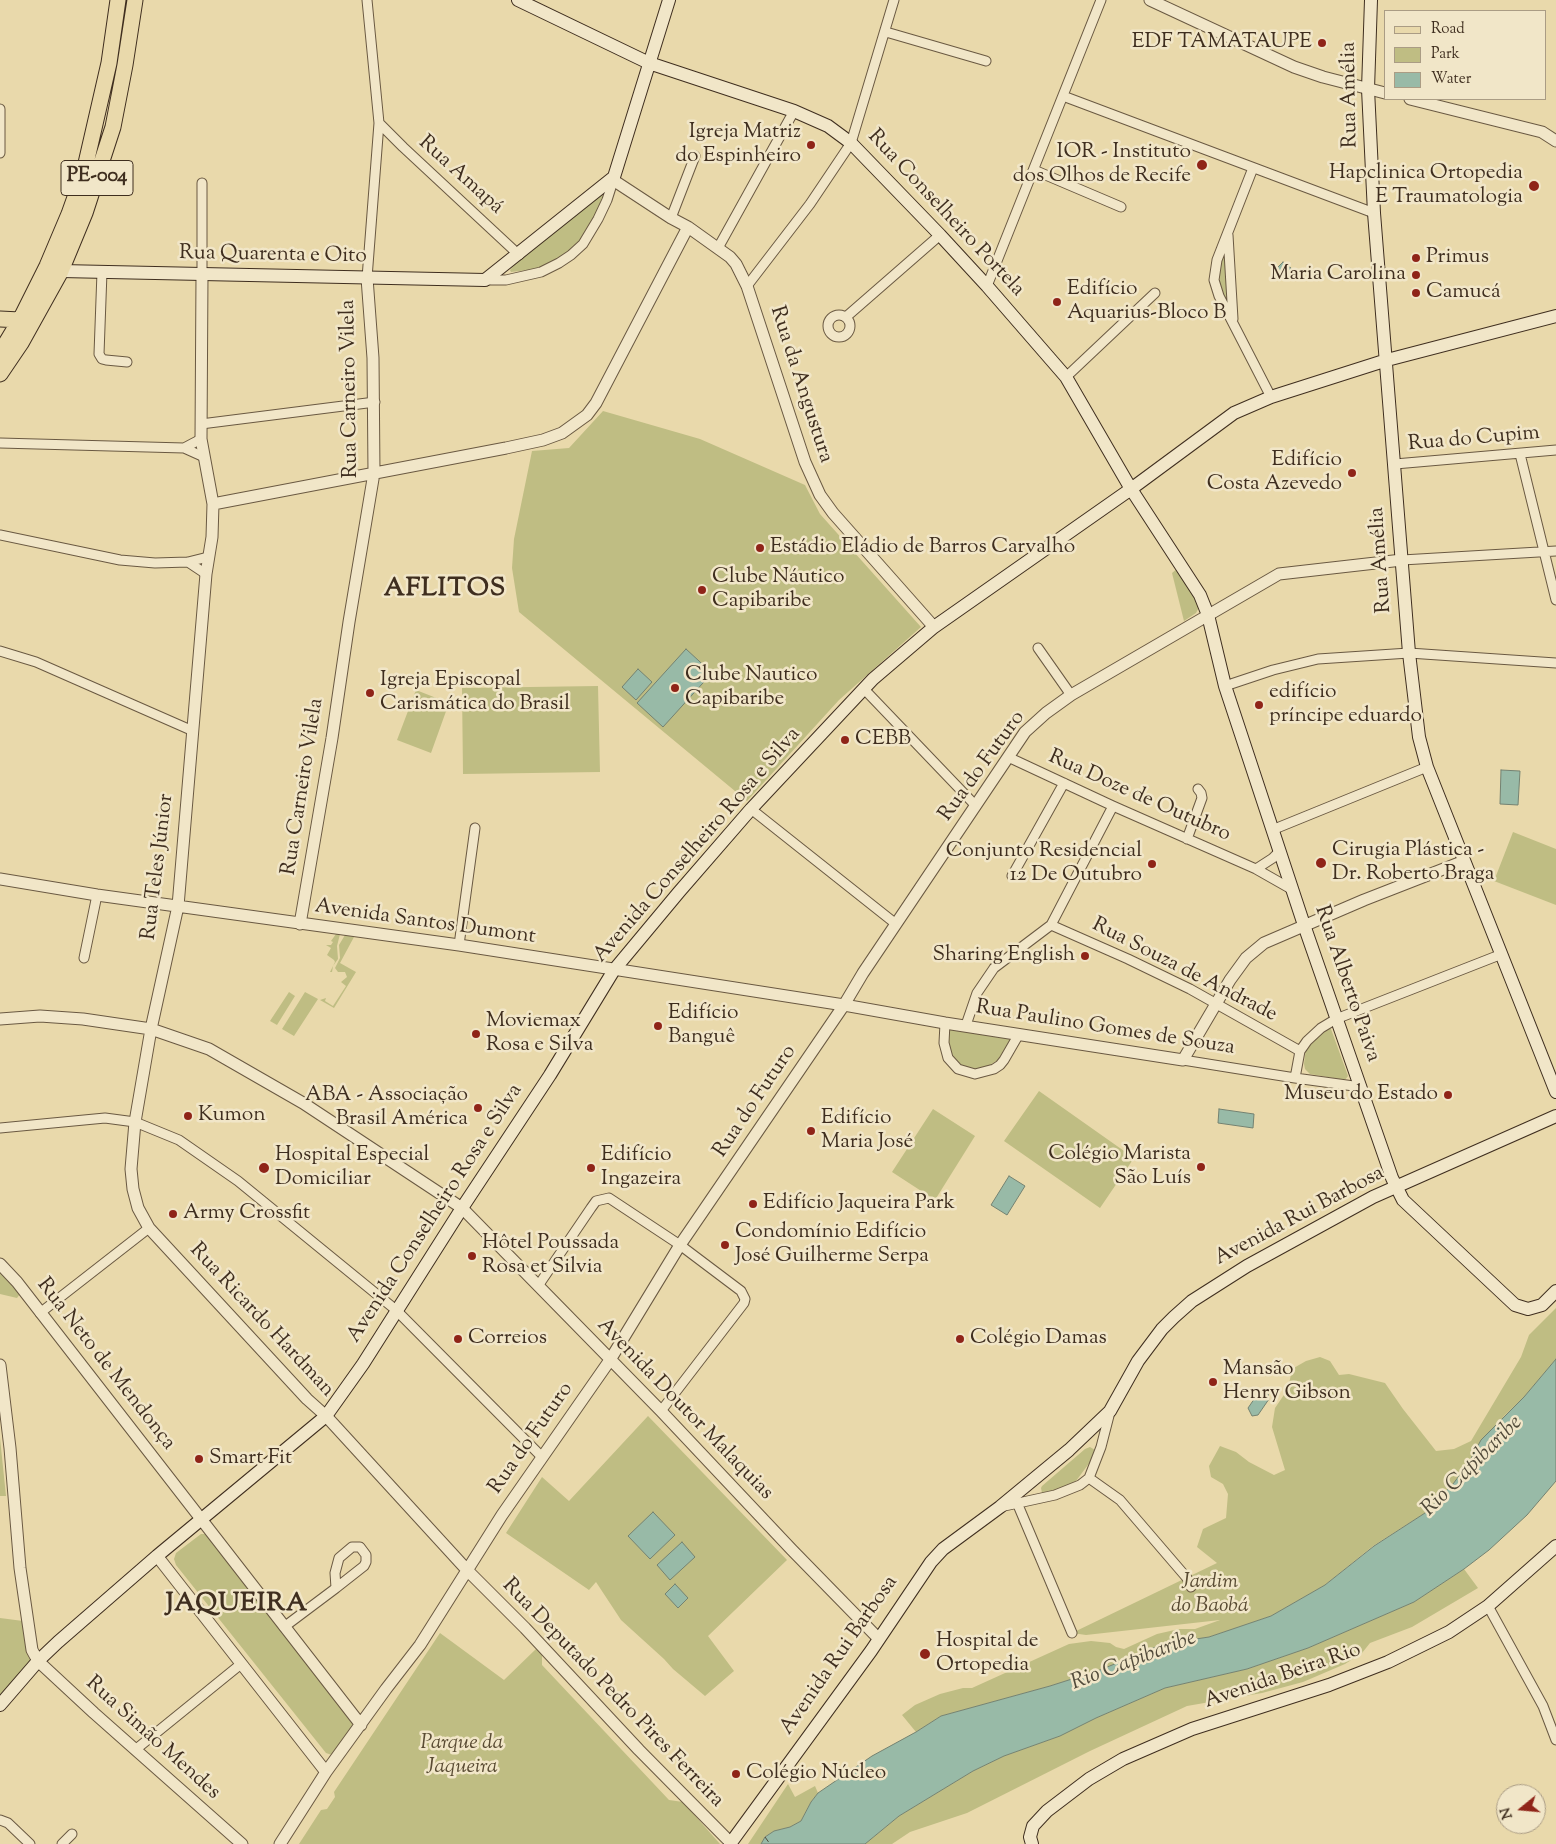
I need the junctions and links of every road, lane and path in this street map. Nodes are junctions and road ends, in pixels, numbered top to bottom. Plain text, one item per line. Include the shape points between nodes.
1 (118, 0) edge
2 (136, 0) edge
3 (367, 0) edge
4 (518, 0) edge
5 (669, 0) edge
6 (894, 0) edge
7 (1101, 0) edge
8 (1150, 0) edge
9 (1371, 0) edge
10 (886, 32) junction
11 (986, 61) dead end
12 (649, 63) junction
13 (1368, 89) junction
14 (1384, 93) edge
15 (1063, 96) junction
16 (1414, 100) edge
17 (0, 110) edge
18 (794, 111) junction
19 (379, 123) junction
20 (1556, 141) edge
21 (851, 143) junction
22 (0, 153) edge
23 (695, 156) dead end
24 (1253, 168) junction
25 (1034, 170) junction
26 (614, 179) junction
27 (202, 183) dead end
28 (1121, 206) dead end
29 (1374, 213) junction
30 (671, 218) junction
31 (688, 227) junction
32 (1228, 230) junction
33 (940, 235) junction
34 (718, 248) junction
35 (519, 254) junction
36 (62, 270) junction
37 (102, 272) junction
38 (202, 275) junction
39 (367, 278) junction
40 (484, 280) junction
41 (747, 286) junction
42 (987, 286) junction
43 (1155, 293) dead end
44 (1556, 316) edge
45 (846, 317) dead end
46 (0, 319) edge
47 (20, 320) junction
48 (1233, 322) junction
49 (10, 339) edge
50 (0, 353) edge
51 (1387, 360) junction
52 (127, 362) dead end
53 (0, 374) edge
54 (1066, 377) junction
55 (1271, 397) junction
56 (375, 402) junction
57 (201, 424) junction
58 (201, 439) junction
59 (0, 442) edge
60 (184, 448) junction
61 (1556, 450) edge
62 (1520, 454) junction
63 (204, 456) junction
64 (1394, 464) junction
65 (374, 473) junction
66 (1131, 488) junction
67 (213, 504) junction
68 (0, 535) edge
69 (1544, 551) junction
70 (1556, 551) edge
71 (208, 557) junction
72 (1402, 560) junction
73 (188, 562) junction
74 (206, 574) junction
75 (1556, 600) edge
76 (1208, 615) junction
77 (934, 627) junction
78 (1038, 648) dead end
79 (0, 651) edge
80 (1409, 654) junction
81 (1556, 663) edge
82 (1225, 686) junction
83 (864, 689) junction
84 (1071, 695) junction
85 (193, 731) junction
86 (1008, 757) junction
87 (1427, 767) junction
88 (1064, 783) junction
89 (1198, 790) dead end
90 (976, 806) junction
91 (1113, 806) junction
92 (751, 809) junction
93 (475, 828) dead end
94 (1272, 830) junction
95 (1187, 839) junction
96 (1280, 850) junction
97 (1464, 861) junction
98 (1256, 869) junction
99 (1012, 876) dead end
100 (0, 879) edge
101 (1293, 890) junction
102 (97, 895) junction
103 (178, 906) junction
104 (300, 924) junction
105 (896, 924) junction
106 (1051, 925) junction
107 (1304, 925) junction
108 (459, 945) junction
109 (1502, 954) junction
110 (84, 958) dead end
111 (614, 970) junction
112 (1216, 1003) junction
113 (844, 1005) junction
114 (0, 1019) edge
115 (1336, 1019) junction
116 (945, 1023) junction
117 (966, 1025) junction
118 (151, 1029) junction
119 (1019, 1034) junction
120 (1300, 1051) junction
121 (1183, 1060) junction
122 (1295, 1078) junction
123 (1361, 1087) junction
124 (1556, 1092) edge
125 (1556, 1116) edge
126 (135, 1122) junction
127 (0, 1128) edge
128 (1396, 1187) junction
129 (462, 1208) junction
130 (149, 1228) junction
131 (680, 1245) junction
132 (1, 1265) edge
133 (538, 1286) junction
134 (1556, 1291) edge
135 (396, 1310) junction
136 (40, 1313) junction
137 (610, 1360) junction
138 (0, 1365) edge
139 (660, 1411) junction
140 (1110, 1411) junction
141 (326, 1416) junction
142 (542, 1456) junction
143 (1090, 1478) junction
144 (1018, 1505) junction
145 (1000, 1507) junction
146 (200, 1520) junction
147 (1555, 1550) edge
148 (157, 1556) junction
149 (467, 1570) junction
150 (1191, 1586) dead end
151 (336, 1588) junction
152 (1488, 1606) junction
153 (284, 1627) junction
154 (1072, 1633) dead end
155 (879, 1639) junction
156 (38, 1661) junction
157 (241, 1664) junction
158 (0, 1705) edge
159 (361, 1725) junction
160 (1556, 1740) edge
161 (135, 1750) junction
162 (326, 1772) junction
163 (0, 1820) edge
164 (72, 1834) dead end
165 (730, 1843) edge
166 (30, 1844) edge
167 (62, 1844) edge
168 (242, 1844) edge
169 (280, 1844) edge
170 (1032, 1844) edge

1 - 47 main road, PE-004 via 109,63 84,172 51,257
2 - 36 main road, PE-004 via 113,126 85,213
3 - 19 street, Rua Carneiro Vilela
4 - 12 main road, Rua Conselheiro Portela
5 - 12 main road, Rua Quarenta e Oito
6 - 10 street
7 - 15 street
8 - 13 street via 1294,67
9 - 13 main road, Rua Amélia
10 - 11 street
10 - 21 street
12 - 18 main road, Rua Conselheiro Portela
12 - 26 main road, Rua Quarenta e Oito
13 - 14 street
13 - 29 main road, Rua Amélia
15 - 24 street
15 - 25 street
16 - 20 street via 1542,132
17 - 22 street
18 - 21 main road, Rua Conselheiro Portela via 828,126
18 - 34 street
19 - 35 street, Rua Amapá
19 - 39 street, Rua Carneiro Vilela
21 - 33 main road, Rua Conselheiro Portela
21 - 41 street via 810,204
23 - 30 street
24 - 29 street
24 - 32 street
25 - 28 street
25 - 42 street
26 - 30 street, Rua da Angustura
26 - 35 main road
26 - 40 street, Rua Quarenta e Oito via 598,219 583,244 571,255 542,272 506,280
27 - 38 street
29 - 51 main road, Rua Amélia
30 - 31 street, Rua da Angustura
31 - 34 street, Rua da Angustura
31 - 65 street via 588,415 562,434 543,440
32 - 48 street
32 - 48 street via 1217,260 1214,280 1218,296
33 - 42 main road, Rua Conselheiro Portela
33 - 45 street
34 - 41 street, Rua da Angustura via 730,257
35 - 40 main road
36 - 37 main road, Rua Quarenta e Oito
36 - 49 main road, PE-004
37 - 38 main road, Rua Quarenta e Oito
37 - 52 street via 100,354 102,359
38 - 39 main road, Rua Quarenta e Oito
38 - 57 street, Rua Teles Júnior
39 - 40 main road, Rua Quarenta e Oito
39 - 56 street, Rua Carneiro Vilela
41 - 77 street, Rua da Angustura via 805,462 820,495
42 - 54 main road, Rua Conselheiro Portela
43 - 54 street
44 - 51 main road, Avenida Conselheiro Rosa e Silva
46 - 47 main road
47 - 49 main road, PE-004
48 - 55 street
49 - 50 main road, PE-004
49 - 53 main road, PE-004
51 - 55 main road, Avenida Conselheiro Rosa e Silva
51 - 64 main road, Rua Amélia
54 - 66 main road, Rua Conselheiro Portela
55 - 66 main road, Avenida Conselheiro Rosa e Silva via 1234,414
56 - 57 street
56 - 65 street, Rua Carneiro Vilela
57 - 58 street, Rua Teles Júnior
58 - 60 street
58 - 63 street, Rua Teles Júnior
59 - 60 street
60 - 63 street
61 - 62 street, Rua do Cupim
62 - 64 street, Rua do Cupim
62 - 69 street
63 - 67 street, Rua Teles Júnior
64 - 72 main road, Rua Amélia
65 - 67 street
65 - 104 street, Rua Carneiro Vilela
66 - 76 main road, Rua Conselheiro Portela via 1190,578
66 - 77 main road, Avenida Conselheiro Rosa e Silva
67 - 71 street, Rua Teles Júnior
68 - 73 street via 120,560
69 - 70 street
69 - 72 street
69 - 75 street
71 - 73 street
71 - 74 street, Rua Teles Júnior
72 - 76 street, Rua do Futuro via 1279,574
72 - 80 main road, Rua Amélia
73 - 74 street
74 - 85 street, Rua Teles Júnior
76 - 82 main road, Rua Alberto Paiva
76 - 84 street, Rua do Futuro
77 - 83 main road, Avenida Conselheiro Rosa e Silva
78 - 84 street
79 - 85 street via 36,662
80 - 81 street
80 - 82 street via 1318,659
80 - 87 main road, Rua Amélia via 1419,737
82 - 94 main road, Rua Alberto Paiva
83 - 90 street
83 - 92 main road, Avenida Conselheiro Rosa e Silva
84 - 86 street, Rua do Futuro via 1035,722
85 - 103 street, Rua Teles Júnior
86 - 88 street, Rua Doze de Outubro
86 - 90 street, Rua do Futuro
87 - 94 street
87 - 97 main road, Rua Amélia
88 - 91 street, Rua Doze de Outubro
88 - 99 street
89 - 95 street via 1202,798
90 - 105 street, Rua do Futuro
91 - 95 street, Rua Doze de Outubro
91 - 106 street
92 - 105 street
92 - 111 main road, Avenida Conselheiro Rosa e Silva
93 - 108 street
94 - 96 main road, Rua Alberto Paiva
95 - 98 street, Rua Doze de Outubro
96 - 98 street
96 - 101 main road, Rua Alberto Paiva
97 - 107 street
97 - 109 main road, Rua Amélia
98 - 101 street, Rua Doze de Outubro
100 - 102 street, Avenida Santos Dumont
101 - 107 main road, Rua Alberto Paiva
102 - 103 street, Avenida Santos Dumont
102 - 110 street
103 - 104 street, Avenida Santos Dumont
103 - 118 street, Rua Teles Júnior
104 - 108 street, Avenida Santos Dumont
105 - 113 street, Rua do Futuro
106 - 112 street, Rua Souza de Andrade
106 - 117 street via 994,968 977,993
107 - 112 street via 1264,943 1246,958
107 - 115 main road, Rua Alberto Paiva
108 - 111 street, Avenida Santos Dumont
109 - 115 street
109 - 124 main road, Rua Amélia
111 - 113 street, Avenida Santos Dumont
111 - 129 main road, Avenida Conselheiro Rosa e Silva via 550,1075
112 - 120 street, Rua Souza de Andrade
112 - 121 street
113 - 116 street, Rua Paulino Gomes de Souza
113 - 131 street, Rua do Futuro
114 - 118 street, Avenida Doutor Malaquias via 40,1016
115 - 120 street via 1312,1034
115 - 123 main road, Rua Alberto Paiva
116 - 117 street, Rua Paulino Gomes de Souza
116 - 119 street via 944,1043 948,1058 958,1069 976,1074 994,1070 1000,1065
117 - 119 street, Rua Paulino Gomes de Souza
118 - 126 street, Rua Teles Júnior
118 - 129 street, Avenida Doutor Malaquias via 209,1049 303,1103
119 - 121 street, Rua Paulino Gomes de Souza
120 - 122 street
121 - 122 street, Rua Paulino Gomes de Souza
122 - 123 street, Rua Paulino Gomes de Souza
123 - 128 main road, Rua Alberto Paiva
125 - 128 main road, Avenida Rui Barbosa
126 - 127 street via 105,1118
126 - 130 street, Rua Teles Júnior via 131,1169 138,1208
126 - 135 street via 179,1140 231,1176
128 - 134 main road, Rua Alberto Paiva via 1403,1200 1515,1305 1528,1309 1542,1305
128 - 140 main road, Avenida Rui Barbosa via 1324,1223 1192,1300 1150,1345
129 - 133 street, Avenida Doutor Malaquias
129 - 135 main road, Avenida Conselheiro Rosa e Silva
130 - 136 street
130 - 141 street, Rua Ricardo Hardman
131 - 133 street via 615,1200 602,1198 590,1208
131 - 137 street, Rua do Futuro
131 - 139 street via 741,1291 745,1299
132 - 136 street, Rua Neto de Mendonça
133 - 137 street, Avenida Doutor Malaquias
135 - 141 main road, Avenida Conselheiro Rosa e Silva
135 - 142 street
136 - 146 street, Rua Neto de Mendonça
137 - 139 street, Avenida Doutor Malaquias
137 - 142 street, Rua do Futuro
138 - 156 street via 25,1610 32,1650
139 - 155 street, Avenida Doutor Malaquias
140 - 143 street, Avenida Rui Barbosa
140 - 145 main road, Avenida Rui Barbosa
141 - 146 main road, Avenida Conselheiro Rosa e Silva
141 - 149 street, Rua Ricardo Hardman
142 - 149 street, Rua do Futuro
143 - 144 street via 1069,1490
143 - 150 street via 1120,1500
144 - 145 street
144 - 154 street
145 - 155 main road, Avenida Rui Barbosa via 943,1549 916,1582
146 - 148 main road, Avenida Conselheiro Rosa e Silva
146 - 153 street, Rua Neto de Mendonça
147 - 152 main road, Avenida Beira Rio
148 - 156 main road, Avenida Conselheiro Rosa e Silva
148 - 157 street
149 - 159 street, Rua do Futuro via 420,1645
149 - 165 street, Rua Deputado Pedro Pires Ferreira
151 - 151 street via 364,1566 366,1555 360,1547 352,1547 339,1558
151 - 153 street
152 - 160 street via 1543,1706
152 - 170 main road, Avenida Beira Rio via 1449,1632 1373,1669 1192,1729 1123,1759 1089,1779 1047,1812 1033,1826
153 - 159 street, Rua Neto de Mendonça
155 - 165 main road, Avenida Rui Barbosa
156 - 158 main road, Avenida Conselheiro Rosa e Silva
156 - 161 street, Rua Simão Mendes
157 - 161 street
157 - 162 street
159 - 162 street, Rua do Futuro
161 - 168 street, Rua Simão Mendes
162 - 169 street, Rua do Futuro
163 - 166 street via 8,1823
164 - 167 street

